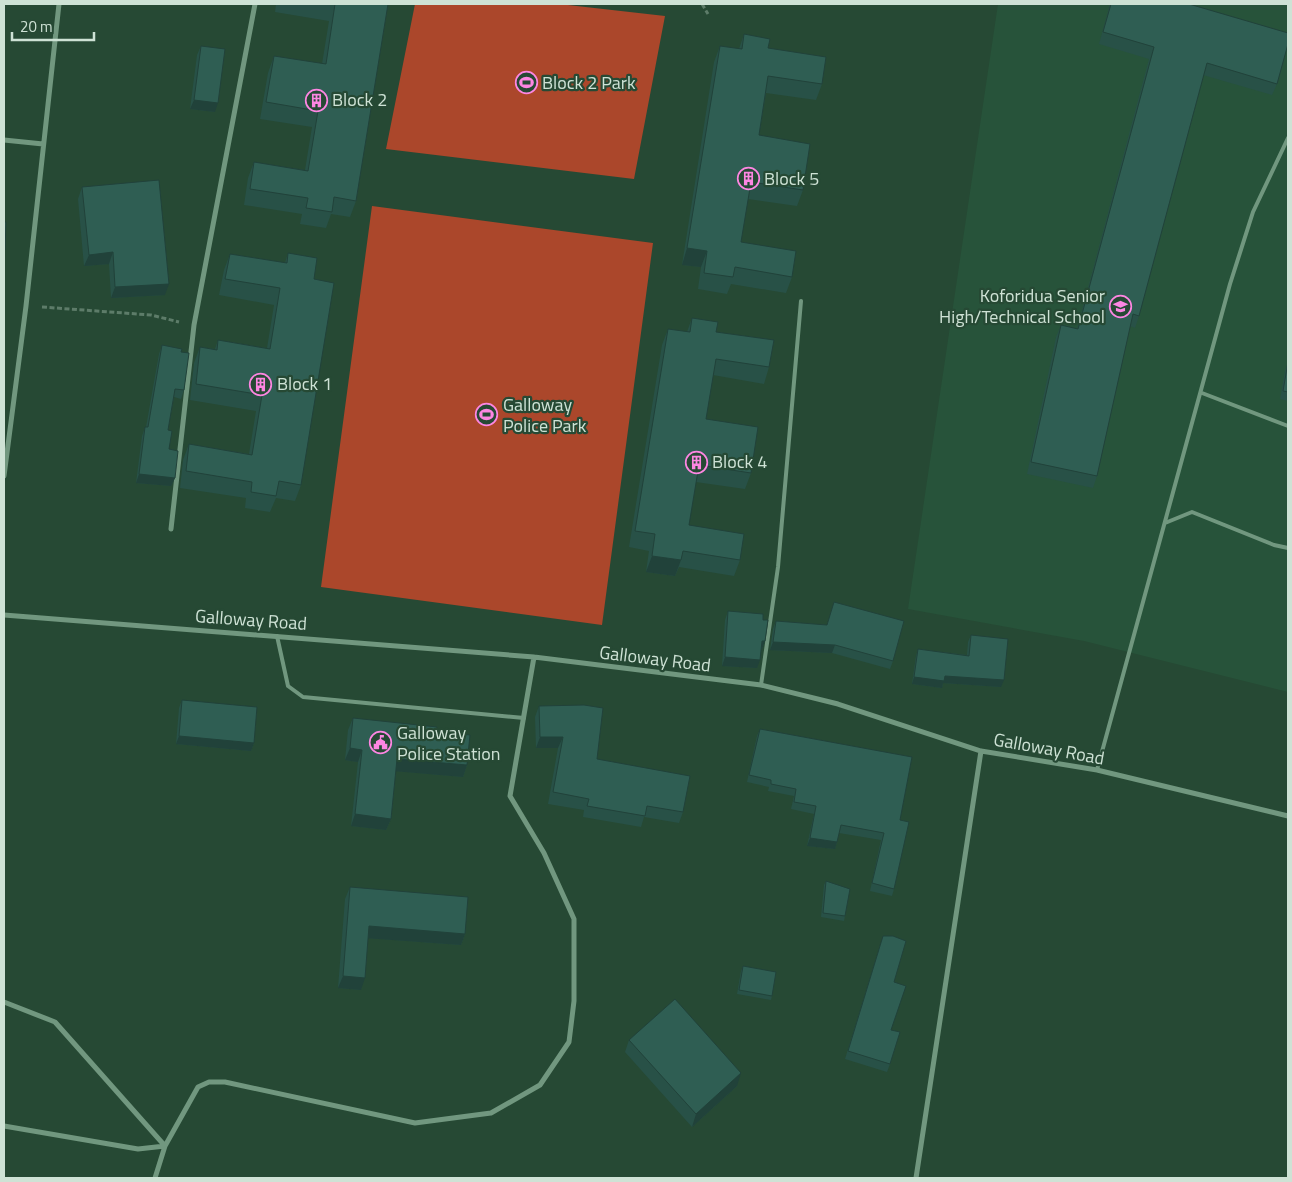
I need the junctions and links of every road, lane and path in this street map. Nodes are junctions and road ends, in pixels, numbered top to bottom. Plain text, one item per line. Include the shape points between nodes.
1 (59, 4) edge
2 (255, 4) edge
3 (702, 4) edge
4 (708, 14) dead end
5 (1288, 138) edge
6 (4, 140) edge
7 (43, 144) junction
8 (801, 301) dead end
9 (26, 306) junction
10 (194, 325) junction
11 (1202, 393) junction
12 (1288, 426) edge
13 (4, 476) edge
14 (1164, 523) junction
15 (171, 529) dead end
16 (1288, 548) edge
17 (4, 615) edge
18 (277, 636) junction
19 (534, 657) junction
20 (761, 685) junction
21 (524, 718) junction
22 (981, 751) junction
23 (1097, 770) junction
24 (1288, 816) edge
25 (4, 1002) edge
26 (4, 1126) edge
27 (165, 1146) junction
28 (155, 1178) edge
29 (916, 1178) edge

1 - 7 street
2 - 10 street
3 - 4 path
5 - 11 lane via 1253,212 1230,284
6 - 7 street
7 - 9 street
8 - 20 lane via 778,567
9 - 10 path via 151,315
9 - 13 street
10 - 15 street
11 - 12 lane
11 - 14 lane
14 - 16 lane via 1192,512 1274,546
14 - 23 lane
17 - 18 street, Galloway Road
18 - 19 street, Galloway Road
18 - 21 lane via 288,686 303,697
19 - 20 street, Galloway Road
19 - 21 street
20 - 22 street, Galloway Road via 838,704
21 - 27 street via 510,796 544,853 574,919 574,1001 569,1042 540,1085 491,1113 414,1123 225,1082 209,1082 198,1087
22 - 23 street, Galloway Road
22 - 29 street
23 - 24 street, Galloway Road
25 - 27 street via 55,1022
26 - 27 street via 138,1149
27 - 28 street

